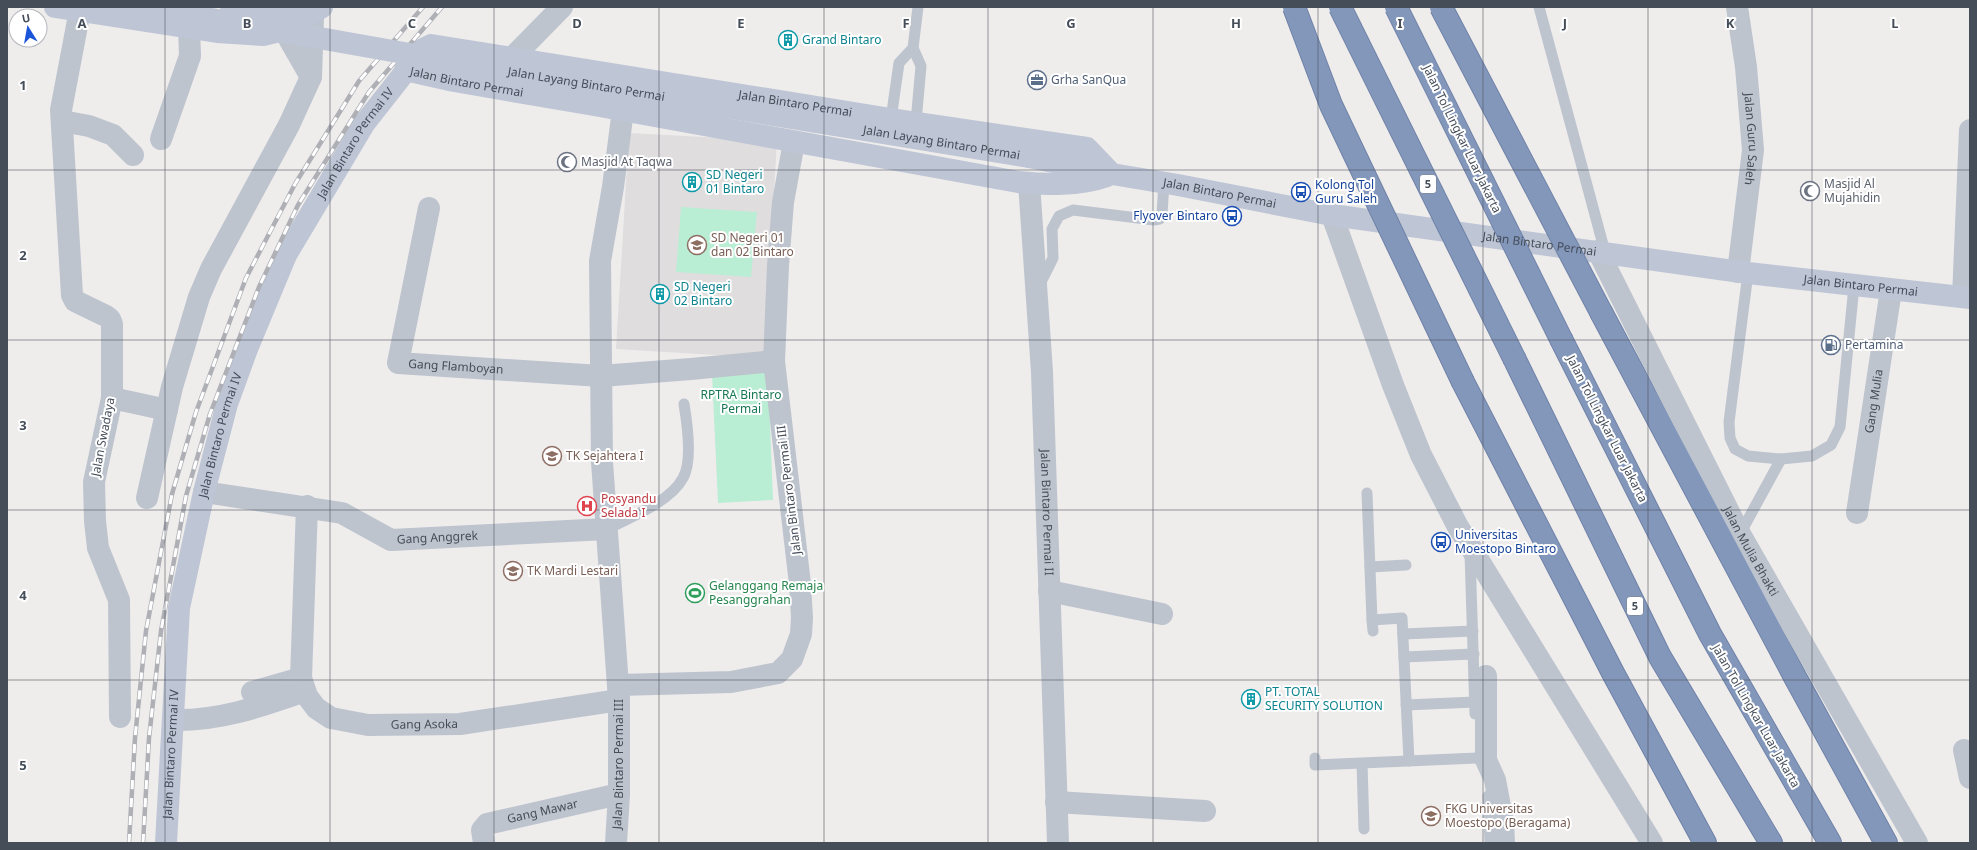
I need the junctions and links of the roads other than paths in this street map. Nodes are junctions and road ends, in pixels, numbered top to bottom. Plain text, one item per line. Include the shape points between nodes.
1 (56, 7) edge
2 (144, 7) edge
3 (200, 7) edge
4 (214, 7) edge
5 (231, 7) edge
6 (562, 7) edge
7 (918, 7) edge
8 (1294, 7) edge
9 (1340, 7) edge
10 (1396, 7) edge
11 (1441, 7) edge
12 (1539, 7) edge
13 (1737, 7) edge
14 (80, 10) junction
15 (318, 10) edge
16 (190, 27) junction
17 (284, 30) junction
18 (217, 32) junction
19 (913, 48) junction
20 (512, 58) junction
21 (568, 67) junction
22 (405, 70) junction
23 (311, 77) junction
24 (563, 99) junction
25 (622, 119) junction
26 (891, 119) junction
27 (62, 121) junction
28 (916, 122) junction
29 (1970, 130) edge
30 (162, 139) dead end
31 (794, 142) junction
32 (133, 155) dead end
33 (1029, 157) joint
34 (1112, 174) junction
35 (1164, 182) junction
36 (1029, 183) junction
37 (429, 208) dead end
38 (1332, 215) junction
39 (1601, 252) junction
40 (1743, 273) junction
41 (1854, 286) junction
42 (1891, 290) junction
43 (1037, 291) junction
44 (1966, 298) edge
45 (774, 361) junction
46 (601, 376) junction
47 (112, 398) junction
48 (684, 404) dead end
49 (167, 410) junction
50 (1781, 459) junction
51 (204, 492) junction
52 (1367, 493) dead end
53 (147, 498) dead end
54 (307, 506) junction
55 (1857, 513) dead end
56 (607, 529) junction
57 (1740, 534) junction
58 (1470, 546) junction
59 (1406, 565) dead end
60 (1370, 567) junction
61 (1048, 591) junction
62 (1162, 614) dead end
63 (1473, 631) junction
64 (1403, 634) junction
65 (1474, 654) junction
66 (1404, 657) junction
67 (1486, 676) dead end
68 (304, 685) junction
69 (252, 692) dead end
70 (619, 693) junction
71 (1475, 702) junction
72 (1406, 705) junction
73 (120, 717) dead end
74 (174, 720) junction
75 (1964, 750) dead end
76 (1315, 758) dead end
77 (1477, 758) junction
78 (1409, 762) junction
79 (1362, 764) junction
80 (1970, 778) edge
81 (619, 794) junction
82 (1056, 802) junction
83 (1205, 811) dead end
84 (1364, 829) dead end
85 (166, 843) edge
86 (484, 843) edge
87 (616, 843) edge
88 (1058, 843) edge
89 (1490, 843) edge
90 (1504, 843) edge
91 (1652, 843) edge
92 (1705, 843) edge
93 (1771, 843) edge
94 (1830, 843) edge
95 (1886, 843) edge
96 (1917, 843) edge

1 - 14 street
2 - 33 street, Jalan Layang Bintaro Permai, bridge via 500,70
3 - 16 street via 200,19
4 - 18 street via 209,22
5 - 15 street via 284,13
6 - 20 street
7 - 19 lane
8 - 92 highway, bridge via 1331,105 1463,382 1613,673
9 - 93 highway, 5, bridge via 1660,657
10 - 94 highway, Jalan Tol Lingkar Luar Jakarta, bridge via 1710,634
11 - 95 highway, bridge via 1795,677
12 - 39 lane
13 - 40 street, Jalan Guru Saleh via 1746,67 1753,150
14 - 16 street
14 - 27 street, Jalan Swadaya via 61,110
15 - 17 street
15 - 23 street
16 - 18 street
16 - 30 street via 190,56
17 - 18 street via 263,35
17 - 23 street
19 - 26 lane via 899,63
19 - 28 lane via 921,66
20 - 21 street, Jalan Bintaro Permai
20 - 22 street, Jalan Bintaro Permai via 431,45 423,49
21 - 24 street via 561,70 555,81 556,90
21 - 26 street, Jalan Bintaro Permai
22 - 24 street, Jalan Bintaro Permai
22 - 51 street, Jalan Bintaro Permai IV via 364,124 286,255 247,348 227,404
23 - 49 street via 289,125 210,269 199,297
24 - 25 street, Jalan Bintaro Permai
25 - 31 street, Jalan Bintaro Permai
25 - 46 street, Jalan Bintaro Permai III via 600,261
26 - 28 street, Jalan Bintaro Permai
27 - 32 street via 89,126 113,135
27 - 47 street, Jalan Swadaya via 72,295 75,300 106,316 112,324
28 - 34 street, Jalan Bintaro Permai via 1087,148
29 - 44 street
31 - 36 street, Jalan Bintaro Permai
31 - 45 street, Jalan Bintaro Permai III via 782,202
33 - 34 street, Jalan Bintaro Permai
34 - 35 street, Jalan Bintaro Permai
34 - 36 street, Jalan Bintaro Permai via 1090,182
35 - 38 street, Jalan Bintaro Permai
35 - 43 lane via 1160,219 1073,210 1059,216 1052,229 1053,258
36 - 43 street, Jalan Bintaro Permai II
37 - 46 street, Gang Flamboyan via 398,363
38 - 39 street, Jalan Bintaro Permai
38 - 58 street via 1392,385 1422,455
39 - 40 street, Jalan Bintaro Permai
39 - 57 street, Jalan Mulia Bhakti
40 - 41 street, Jalan Bintaro Permai
40 - 50 lane via 1729,422 1730,438 1735,449 1748,456
41 - 42 street, Jalan Bintaro Permai
41 - 50 lane via 1840,427 1831,445 1812,456
42 - 44 street, Jalan Bintaro Permai
42 - 55 street, Gang Mulia
43 - 61 street, Jalan Bintaro Permai II via 1042,372
45 - 46 street
45 - 70 street, Jalan Bintaro Permai III via 792,502 801,604 801,634 792,659 778,673 758,678
46 - 56 street, Jalan Bintaro Permai III via 602,462
47 - 49 street
47 - 73 street, Jalan Swadaya via 94,482 98,548 119,600
48 - 56 lane via 688,429 688,454 684,477 673,490 655,504
49 - 53 street
50 - 57 lane
51 - 54 street, Gang Anggrek
51 - 74 street, Jalan Bintaro Permai IV via 179,608
52 - 60 lane
54 - 56 street, Gang Anggrek via 342,513 391,540
54 - 68 street
56 - 70 street, Jalan Bintaro Permai III
57 - 96 street, Jalan Mulia Bhakti
58 - 63 lane
58 - 91 street
59 - 60 lane
60 - 64 lane via 1373,626 1402,618
61 - 62 street
61 - 82 street, Jalan Bintaro Permai II
63 - 64 lane
63 - 65 lane
64 - 66 lane
65 - 66 lane
65 - 71 lane
66 - 72 lane
67 - 90 street via 1486,760 1495,780
68 - 69 street
68 - 70 street, Gang Asoka via 316,708 331,718 368,725 460,724
68 - 74 street via 247,712
70 - 81 street, Jalan Bintaro Permai III
71 - 72 lane
71 - 77 lane
72 - 78 lane
74 - 85 street, Jalan Bintaro Permai IV
75 - 80 street
76 - 79 lane via 1315,766
77 - 78 lane
77 - 89 lane via 1489,802
78 - 79 lane
79 - 84 lane
81 - 86 street, Gang Mawar via 487,824 482,830
81 - 87 street, Jalan Bintaro Permai III
82 - 83 street
82 - 88 street, Jalan Bintaro Permai II

